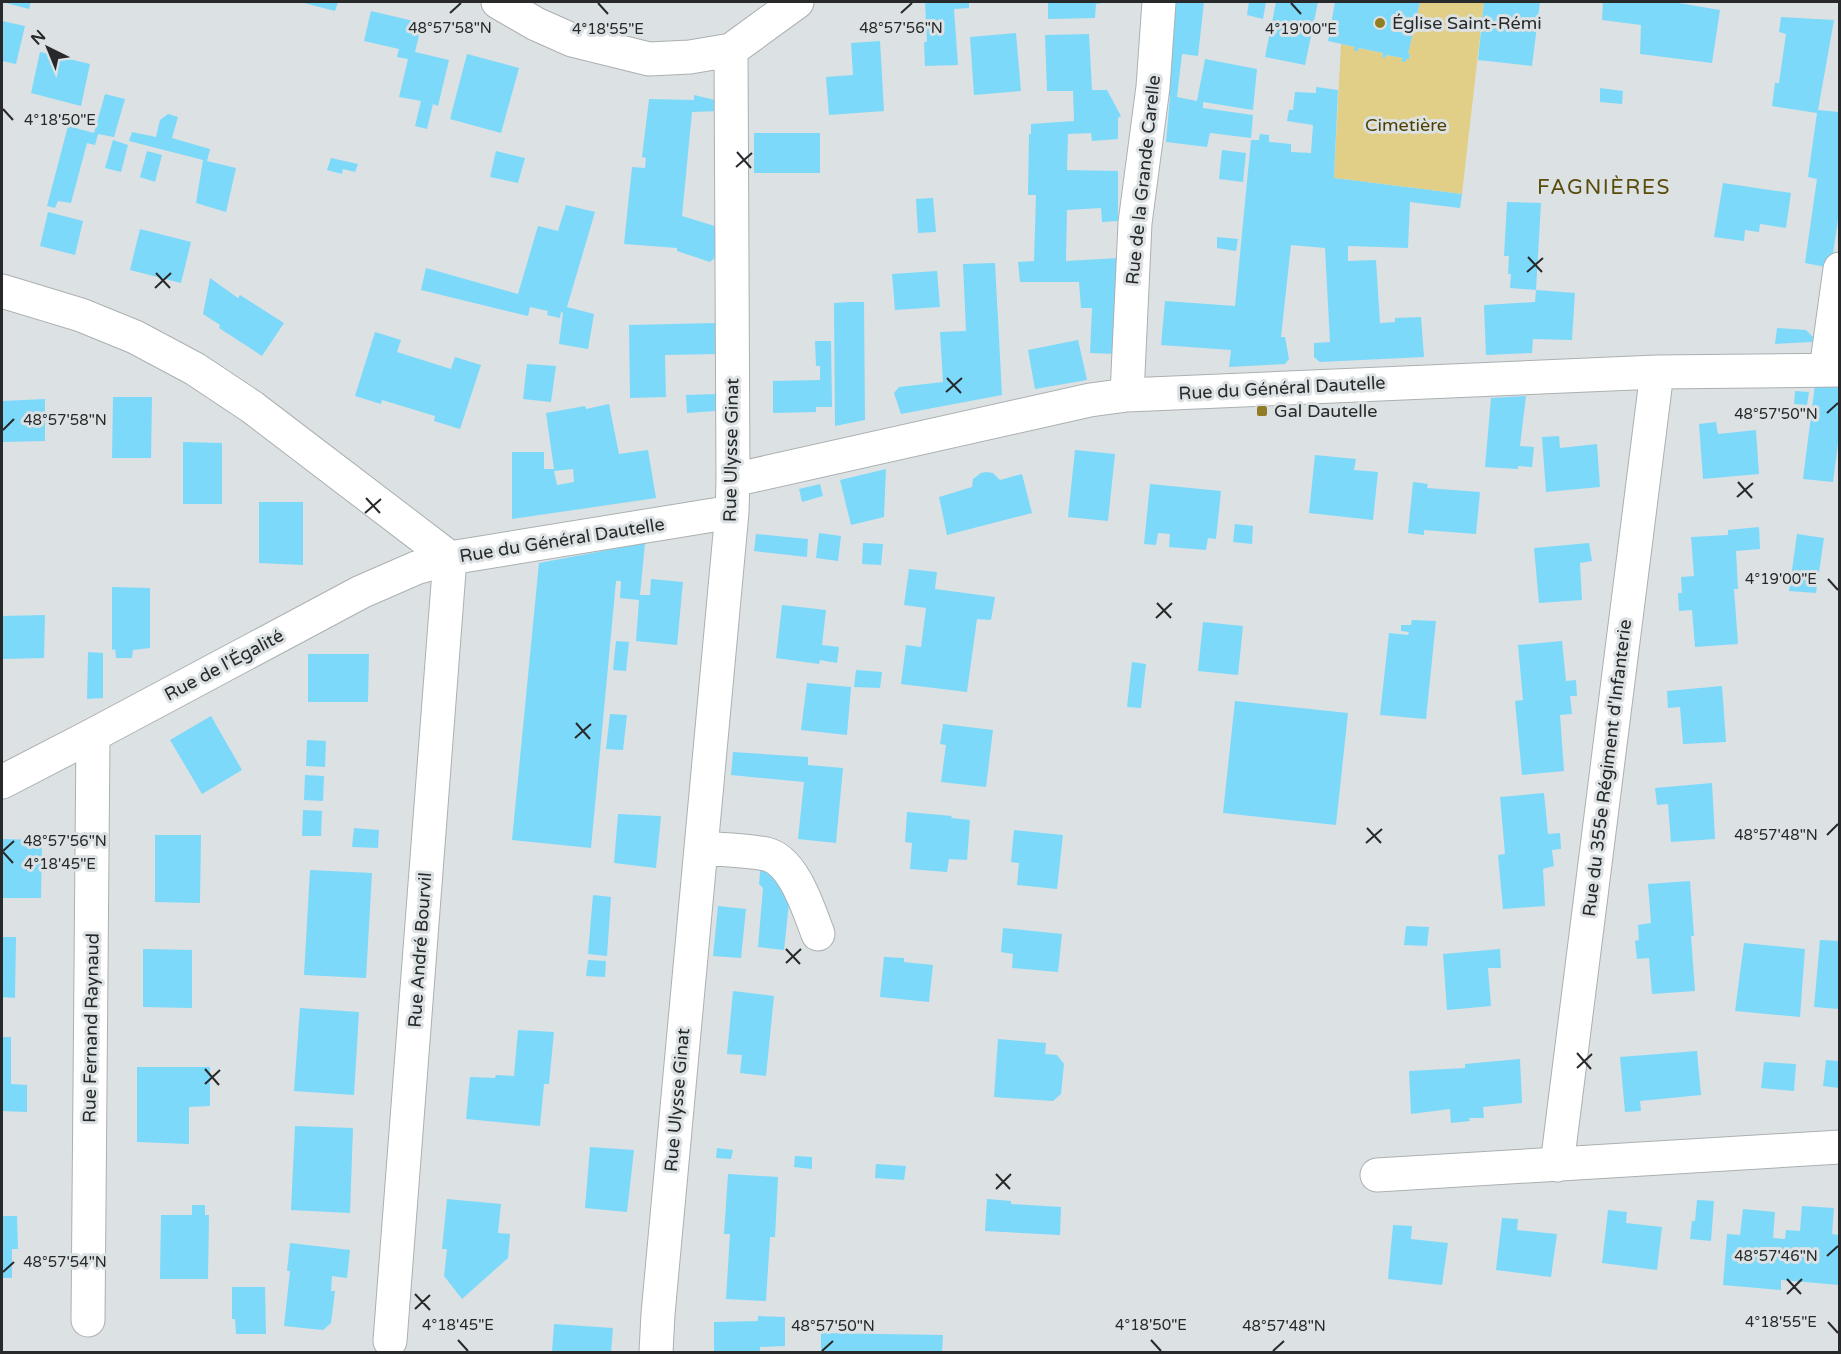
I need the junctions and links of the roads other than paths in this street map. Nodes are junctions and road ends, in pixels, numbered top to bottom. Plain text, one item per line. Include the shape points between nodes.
1 (498, 2) edge
2 (797, 2) edge
3 (1160, 2) edge
4 (731, 50) junction
5 (1839, 269) edge
6 (2, 291) edge
7 (1833, 370) edge
8 (1657, 372) junction
9 (1127, 395) junction
10 (733, 480) junction
11 (732, 512) junction
12 (450, 558) junction
13 (93, 735) junction
14 (2, 782) edge
15 (701, 848) junction
16 (818, 934) dead end
17 (1839, 1147) edge
18 (1557, 1164) junction
19 (1377, 1175) dead end
20 (88, 1320) dead end
21 (390, 1341) dead end
22 (656, 1353) edge

1 - 4 street via 572,40 649,59
2 - 4 street
3 - 9 street, Rue de la Grande Carelle via 1135,223
4 - 10 street, Rue Ulysse Ginat
5 - 7 street
6 - 12 street, Rue du Général Dautelle via 81,315 135,337 195,369
7 - 8 street, Rue du Général Dautelle
8 - 9 street, Rue du Général Dautelle
8 - 18 street, Rue du 355e Régiment d'Infanterie
9 - 10 street, Rue du Général Dautelle via 1079,402
10 - 11 street, Rue Ulysse Ginat
11 - 12 street, Rue du Général Dautelle
11 - 15 street, Rue Ulysse Ginat
12 - 13 street, Rue de l'Égalité via 361,592
12 - 21 street, Rue André Bourvil
13 - 14 street, Rue de l'Égalité
13 - 20 street, Rue Fernand Raynaud
15 - 16 street via 769,854 784,865 800,890
15 - 22 street, Rue Ulysse Ginat
17 - 18 street
18 - 19 street

